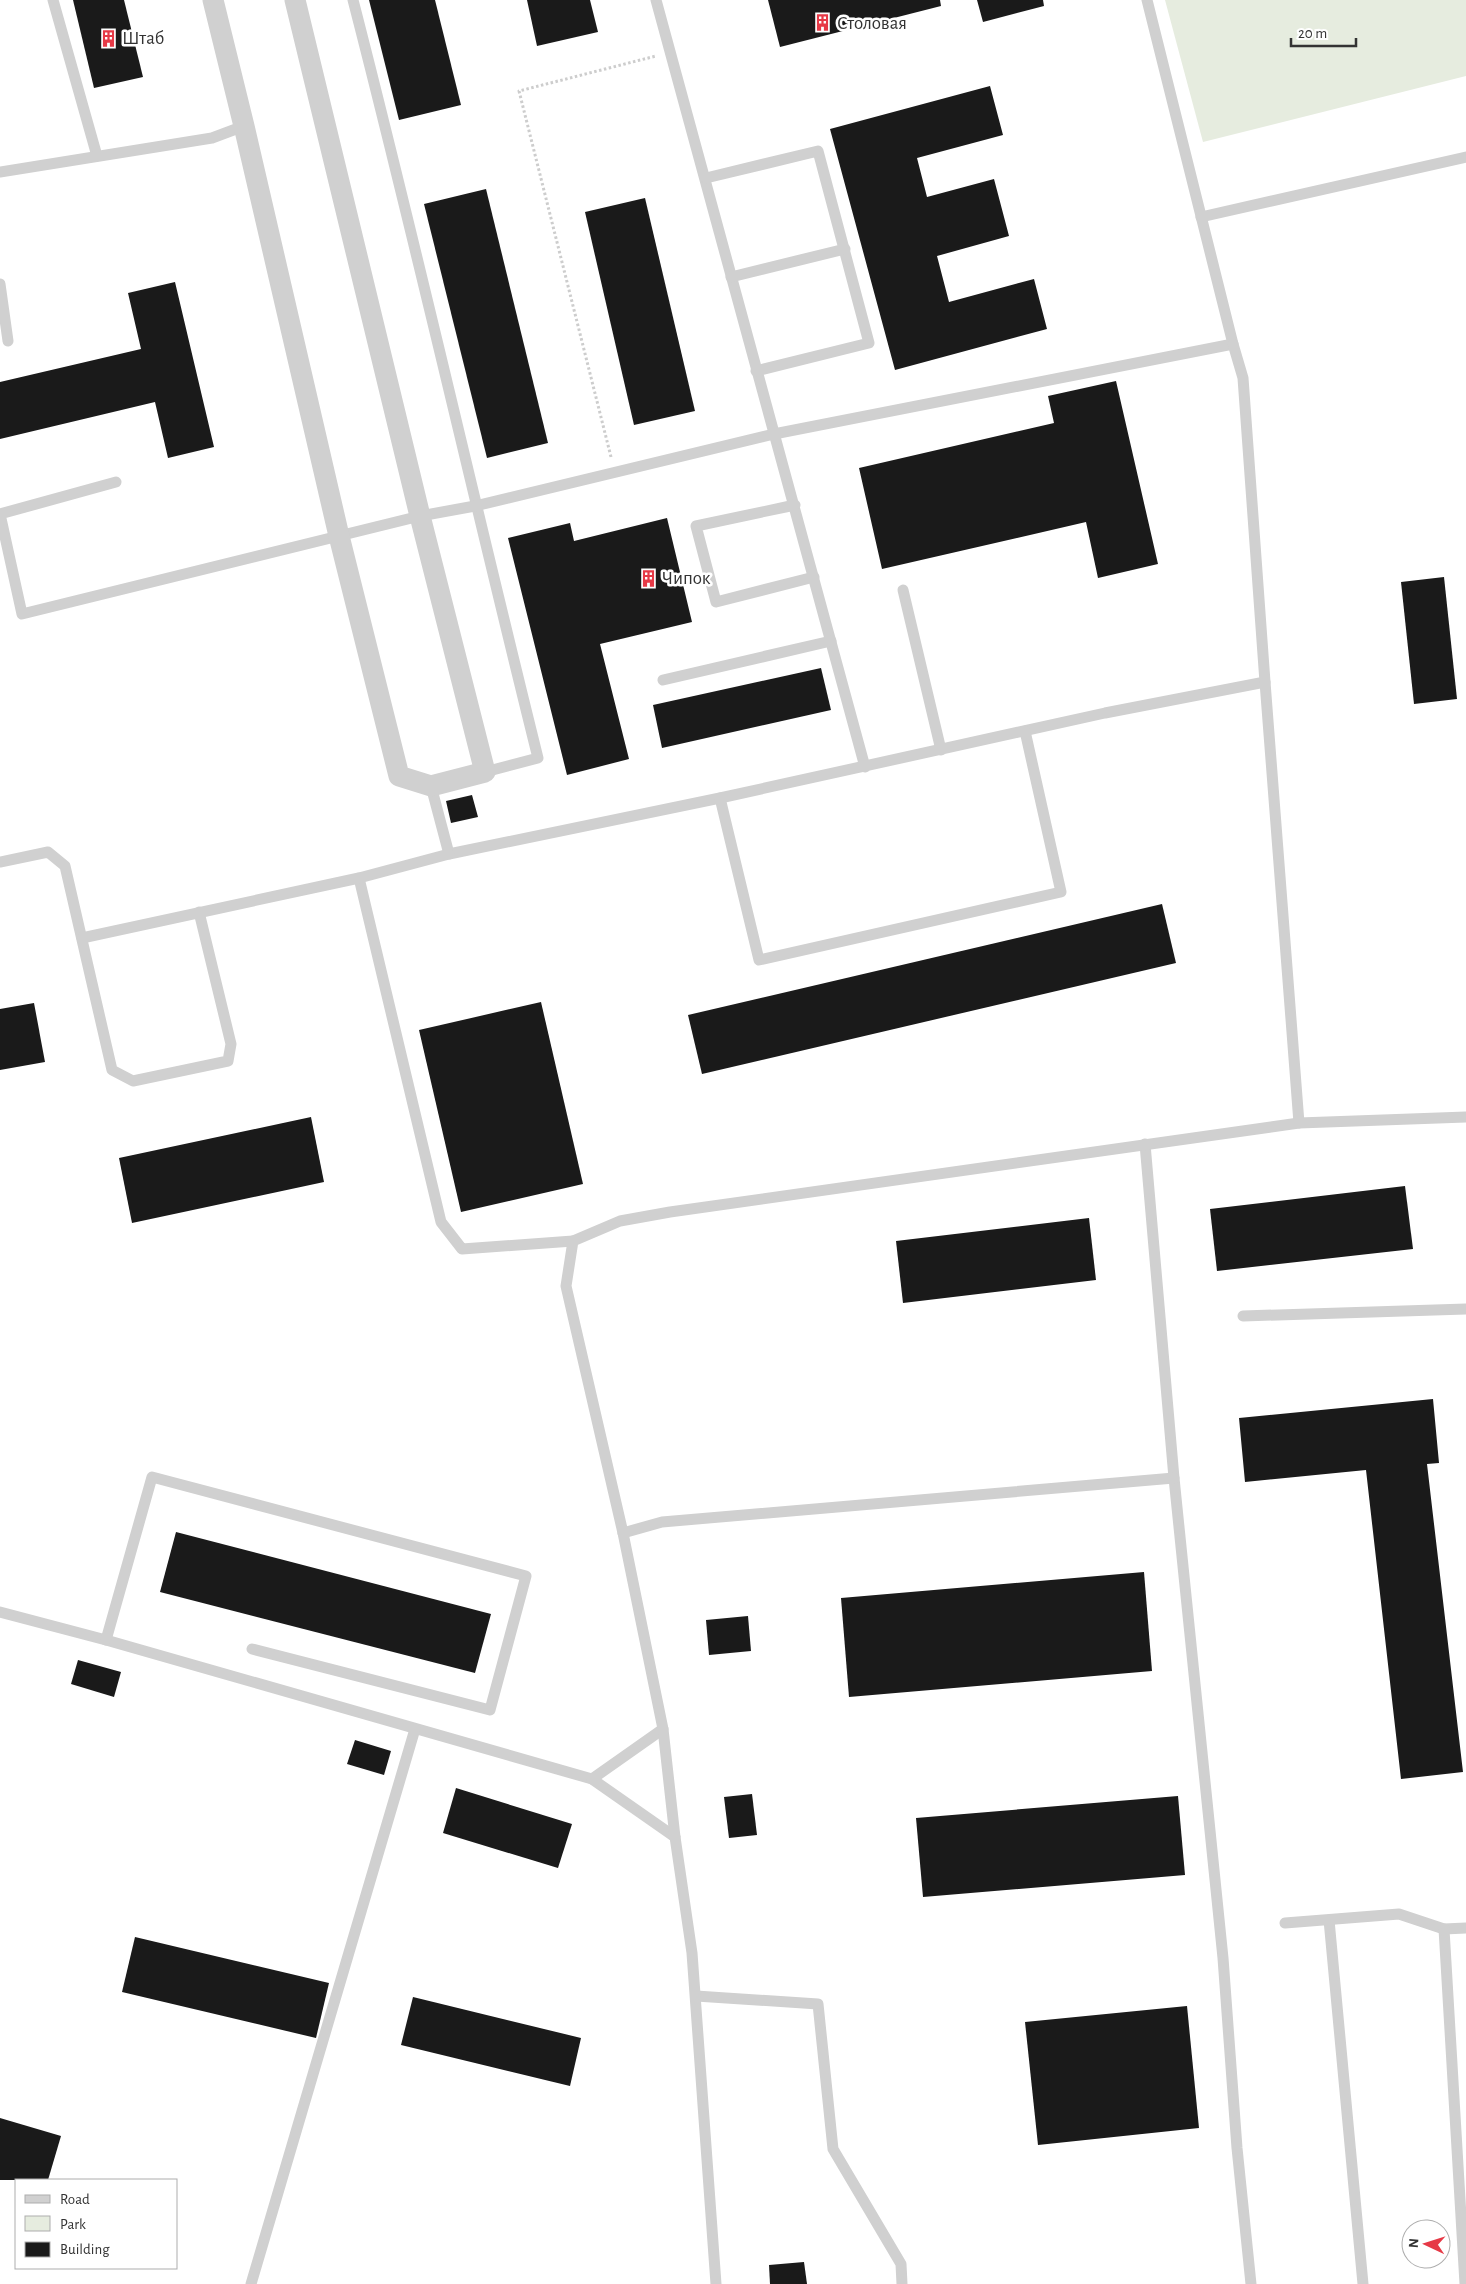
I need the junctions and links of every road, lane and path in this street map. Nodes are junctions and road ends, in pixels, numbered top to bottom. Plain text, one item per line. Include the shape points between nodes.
1 (53, 0) edge
2 (212, 0) edge
3 (295, 0) edge
4 (353, 0) edge
5 (656, 0) edge
6 (1147, 0) edge
7 (670, 52) junction
8 (244, 126) junction
9 (97, 156) junction
10 (1466, 158) edge
11 (0, 172) edge
12 (706, 178) junction
13 (1201, 217) junction
14 (845, 249) junction
15 (732, 277) junction
16 (0, 284) edge
17 (8, 341) dead end
18 (1233, 344) junction
19 (756, 371) junction
20 (774, 434) junction
21 (614, 472) junction
22 (116, 482) dead end
23 (795, 505) junction
24 (475, 506) junction
25 (420, 516) junction
26 (339, 536) junction
27 (814, 577) junction
28 (903, 590) dead end
29 (831, 641) junction
30 (663, 680) dead end
31 (1265, 682) junction
32 (1025, 731) junction
33 (941, 750) junction
34 (865, 766) junction
35 (485, 772) junction
36 (431, 786) junction
37 (720, 798) junction
38 (448, 854) junction
39 (0, 862) edge
40 (359, 878) junction
41 (199, 912) junction
42 (82, 938) junction
43 (1466, 1117) edge
44 (1299, 1122) junction
45 (1145, 1144) junction
46 (573, 1240) junction
47 (1466, 1309) edge
48 (1242, 1316) dead end
49 (1174, 1478) junction
50 (623, 1534) junction
51 (0, 1612) edge
52 (106, 1640) junction
53 (252, 1649) dead end
54 (414, 1729) junction
55 (663, 1729) junction
56 (592, 1779) junction
57 (675, 1838) junction
58 (1328, 1920) junction
59 (1285, 1924) dead end
60 (1466, 1928) edge
61 (1444, 1929) junction
62 (696, 1996) junction
63 (252, 2284) edge
64 (716, 2284) edge
65 (902, 2284) edge
66 (1251, 2284) edge
67 (1363, 2284) edge
68 (1465, 2284) edge

1 - 9 lane
2 - 8 street
3 - 25 street
4 - 24 lane
5 - 7 lane
6 - 13 lane
7 - 12 lane
7 - 21 path via 518,92
8 - 9 lane via 212,138
8 - 26 street
9 - 11 lane
10 - 13 lane
12 - 14 lane via 818,151
12 - 15 lane
13 - 18 lane
14 - 15 lane
14 - 19 lane via 869,342
15 - 19 lane
16 - 17 lane
18 - 20 lane
18 - 31 lane via 1243,378
19 - 20 lane
20 - 21 lane
20 - 23 lane
21 - 24 lane
22 - 26 lane via 0,514 22,614
23 - 27 lane
23 - 27 lane via 696,526 716,602
24 - 25 lane
24 - 35 lane via 538,758
25 - 26 lane
25 - 35 street
26 - 36 street via 399,776
27 - 29 lane
28 - 33 lane
29 - 30 lane
29 - 34 lane
31 - 32 lane
31 - 44 lane
32 - 33 lane
32 - 37 lane via 1062,892 759,960
33 - 34 lane
34 - 37 lane
35 - 36 street
36 - 38 lane
37 - 38 lane
38 - 40 lane
39 - 42 lane via 48,852 65,866
40 - 41 lane
40 - 46 lane via 441,1222 462,1249
41 - 42 lane
41 - 42 lane via 231,1044 228,1062 133,1081 112,1070
43 - 44 lane
44 - 45 lane
45 - 46 lane via 670,1212 620,1221
45 - 49 lane
46 - 50 lane via 566,1286
47 - 48 lane
49 - 50 lane via 662,1522
49 - 66 lane via 1224,1958 1237,2148
50 - 55 lane
51 - 52 lane
52 - 53 lane via 152,1477 526,1576 490,1710
52 - 54 lane
54 - 56 lane
54 - 63 lane
55 - 56 lane
55 - 57 lane
56 - 57 lane
57 - 62 lane
58 - 59 lane
58 - 61 lane via 1399,1914
58 - 67 lane
60 - 61 lane
61 - 68 lane
62 - 64 lane
62 - 65 lane via 818,2004 833,2149 900,2264

